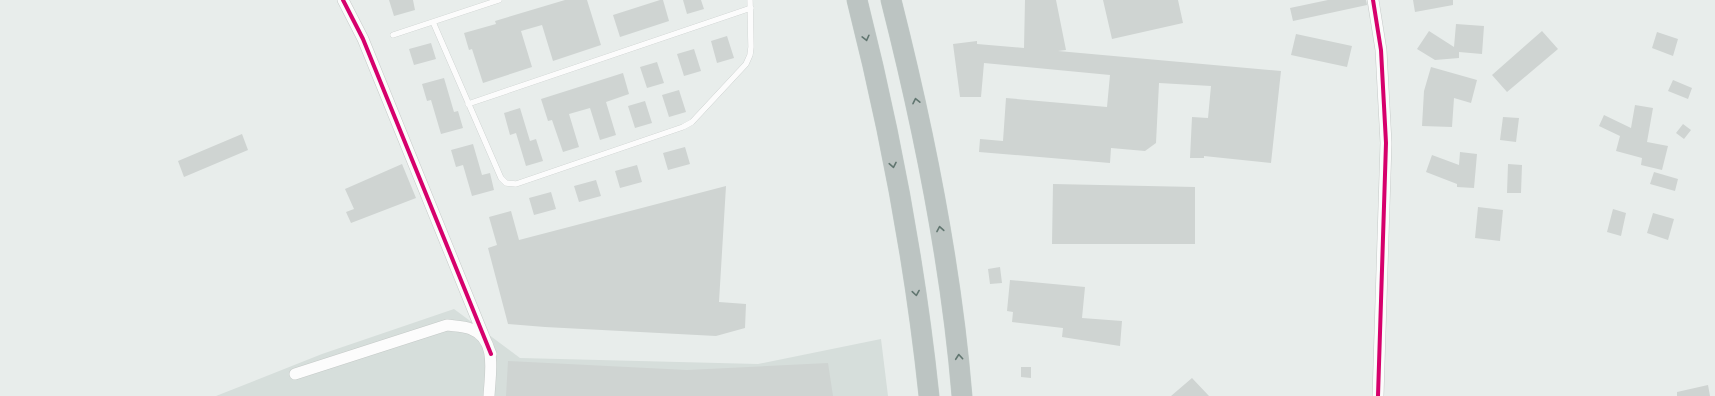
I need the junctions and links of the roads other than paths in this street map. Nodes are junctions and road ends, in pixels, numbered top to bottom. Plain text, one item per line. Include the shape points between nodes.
1 (343, 0) edge
2 (499, 0) edge
3 (750, 0) edge
4 (857, 0) edge
5 (892, 0) edge
6 (1373, 0) edge
7 (751, 8) junction
8 (434, 22) junction
9 (393, 35) dead end
10 (468, 104) junction
11 (491, 354) junction
12 (295, 374) dead end
13 (489, 396) edge
14 (929, 396) edge
15 (962, 396) edge
16 (1378, 396) edge

1 - 11 street via 363,39
2 - 8 lane
3 - 7 lane
4 -> 14 highway via 878,82 903,214 923,337
15 -> 5 highway via 958,346 943,244 912,81
6 - 16 street via 1381,50 1386,143
7 - 10 lane
7 - 10 lane via 751,47 746,64 692,122 516,184 501,178
8 - 9 lane
8 - 10 lane
11 - 12 street via 484,338 472,329 447,326
11 - 13 street

